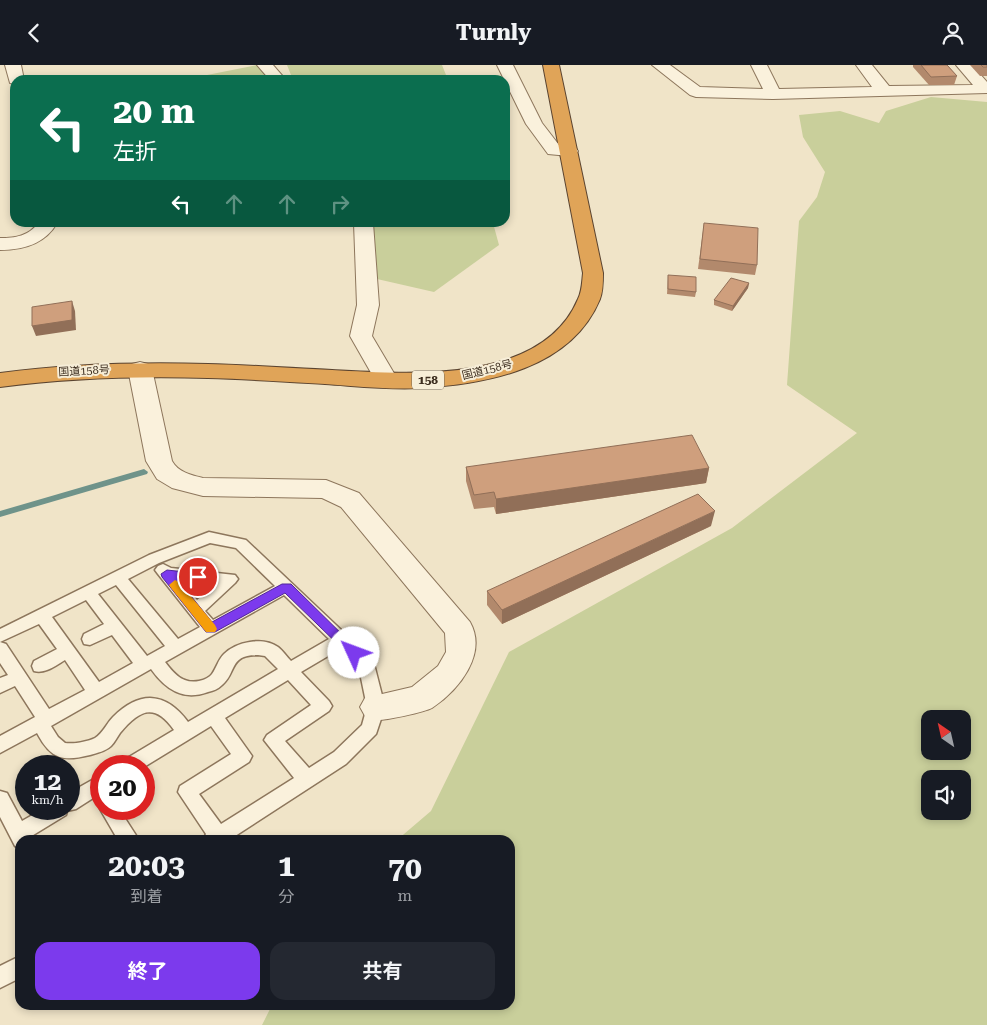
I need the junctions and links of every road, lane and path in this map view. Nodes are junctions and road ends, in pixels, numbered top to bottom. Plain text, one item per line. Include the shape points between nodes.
1 (265, 65) edge
2 (551, 65) edge
3 (660, 65) edge
4 (760, 65) edge
5 (864, 65) edge
6 (964, 65) edge
7 (274, 75) edge
8 (510, 75) edge
9 (883, 90) junction
10 (773, 94) junction
11 (568, 151) junction
12 (44, 227) edge
13 (363, 227) edge
14 (0, 244) edge
15 (140, 369) junction
16 (386, 380) junction
17 (0, 381) edge
18 (154, 559) junction
19 (167, 574) junction
20 (118, 577) junction
21 (286, 587) junction
22 (88, 592) junction
23 (196, 610) junction
24 (42, 615) junction
25 (114, 626) junction
26 (211, 629) junction
27 (0, 636) edge
28 (90, 639) dead end
29 (341, 640) junction
30 (176, 648) junction
31 (0, 649) edge
32 (67, 651) junction
33 (149, 663) junction
34 (40, 666) dead end
35 (289, 671) junction
36 (18, 677) junction
37 (0, 686) edge
38 (96, 692) junction
39 (376, 707) junction
40 (214, 716) junction
41 (43, 721) junction
42 (186, 733) junction
43 (0, 745) edge
44 (149, 755) edge
45 (307, 779) junction
46 (0, 799) edge
47 (44, 820) edge
48 (116, 820) edge
49 (20, 835) edge
50 (24, 835) edge
51 (126, 835) edge
52 (214, 835) edge
53 (221, 835) edge
54 (15, 968) edge
55 (0, 979) edge

1 - 7 street
2 - 11 highway, 国道158号 / 158
3 - 10 street via 696,92
4 - 10 street
5 - 9 street
6 - 9 street via 985,89
8 - 11 street via 534,124 554,150
9 - 10 street
11 - 16 highway, 国道158号 / 158 via 593,273 589,299 578,320 560,341 531,358 493,371 450,379
12 - 14 street via 39,235 22,242
13 - 16 street via 368,305 361,336
15 - 16 highway, 国道158号 / 158
15 - 17 highway, 国道158号 / 158 via 73,371
15 - 39 street via 159,461 166,473 181,483 203,487 326,489 350,500 460,630 461,653 449,675 420,699
18 - 19 lane
18 - 20 lane
18 - 21 lane via 209,537 241,544
19 - 23 lane
19 - 23 lane via 230,579
20 - 22 lane
20 - 30 lane
21 - 26 lane
21 - 29 lane
22 - 24 lane
22 - 25 lane
23 - 26 lane
24 - 27 lane
24 - 32 lane
25 - 28 lane
25 - 33 lane
26 - 30 lane
29 - 35 lane
29 - 39 lane via 367,665
30 - 33 lane
31 - 36 lane
32 - 34 lane
32 - 38 lane
33 - 35 lane via 176,686 191,690 218,680 235,653 248,649 259,647 271,651
33 - 38 lane
35 - 40 lane
35 - 45 lane via 323,706 273,740
36 - 37 lane
36 - 41 lane
38 - 41 lane
39 - 45 lane via 370,729 340,757
40 - 42 lane
40 - 52 lane via 243,756 187,792
41 - 42 lane via 53,746 71,753 102,743 125,717 146,706 165,709
41 - 43 lane
42 - 44 lane
45 - 53 lane
46 - 49 lane
47 - 50 lane
48 - 51 lane
54 - 55 lane

